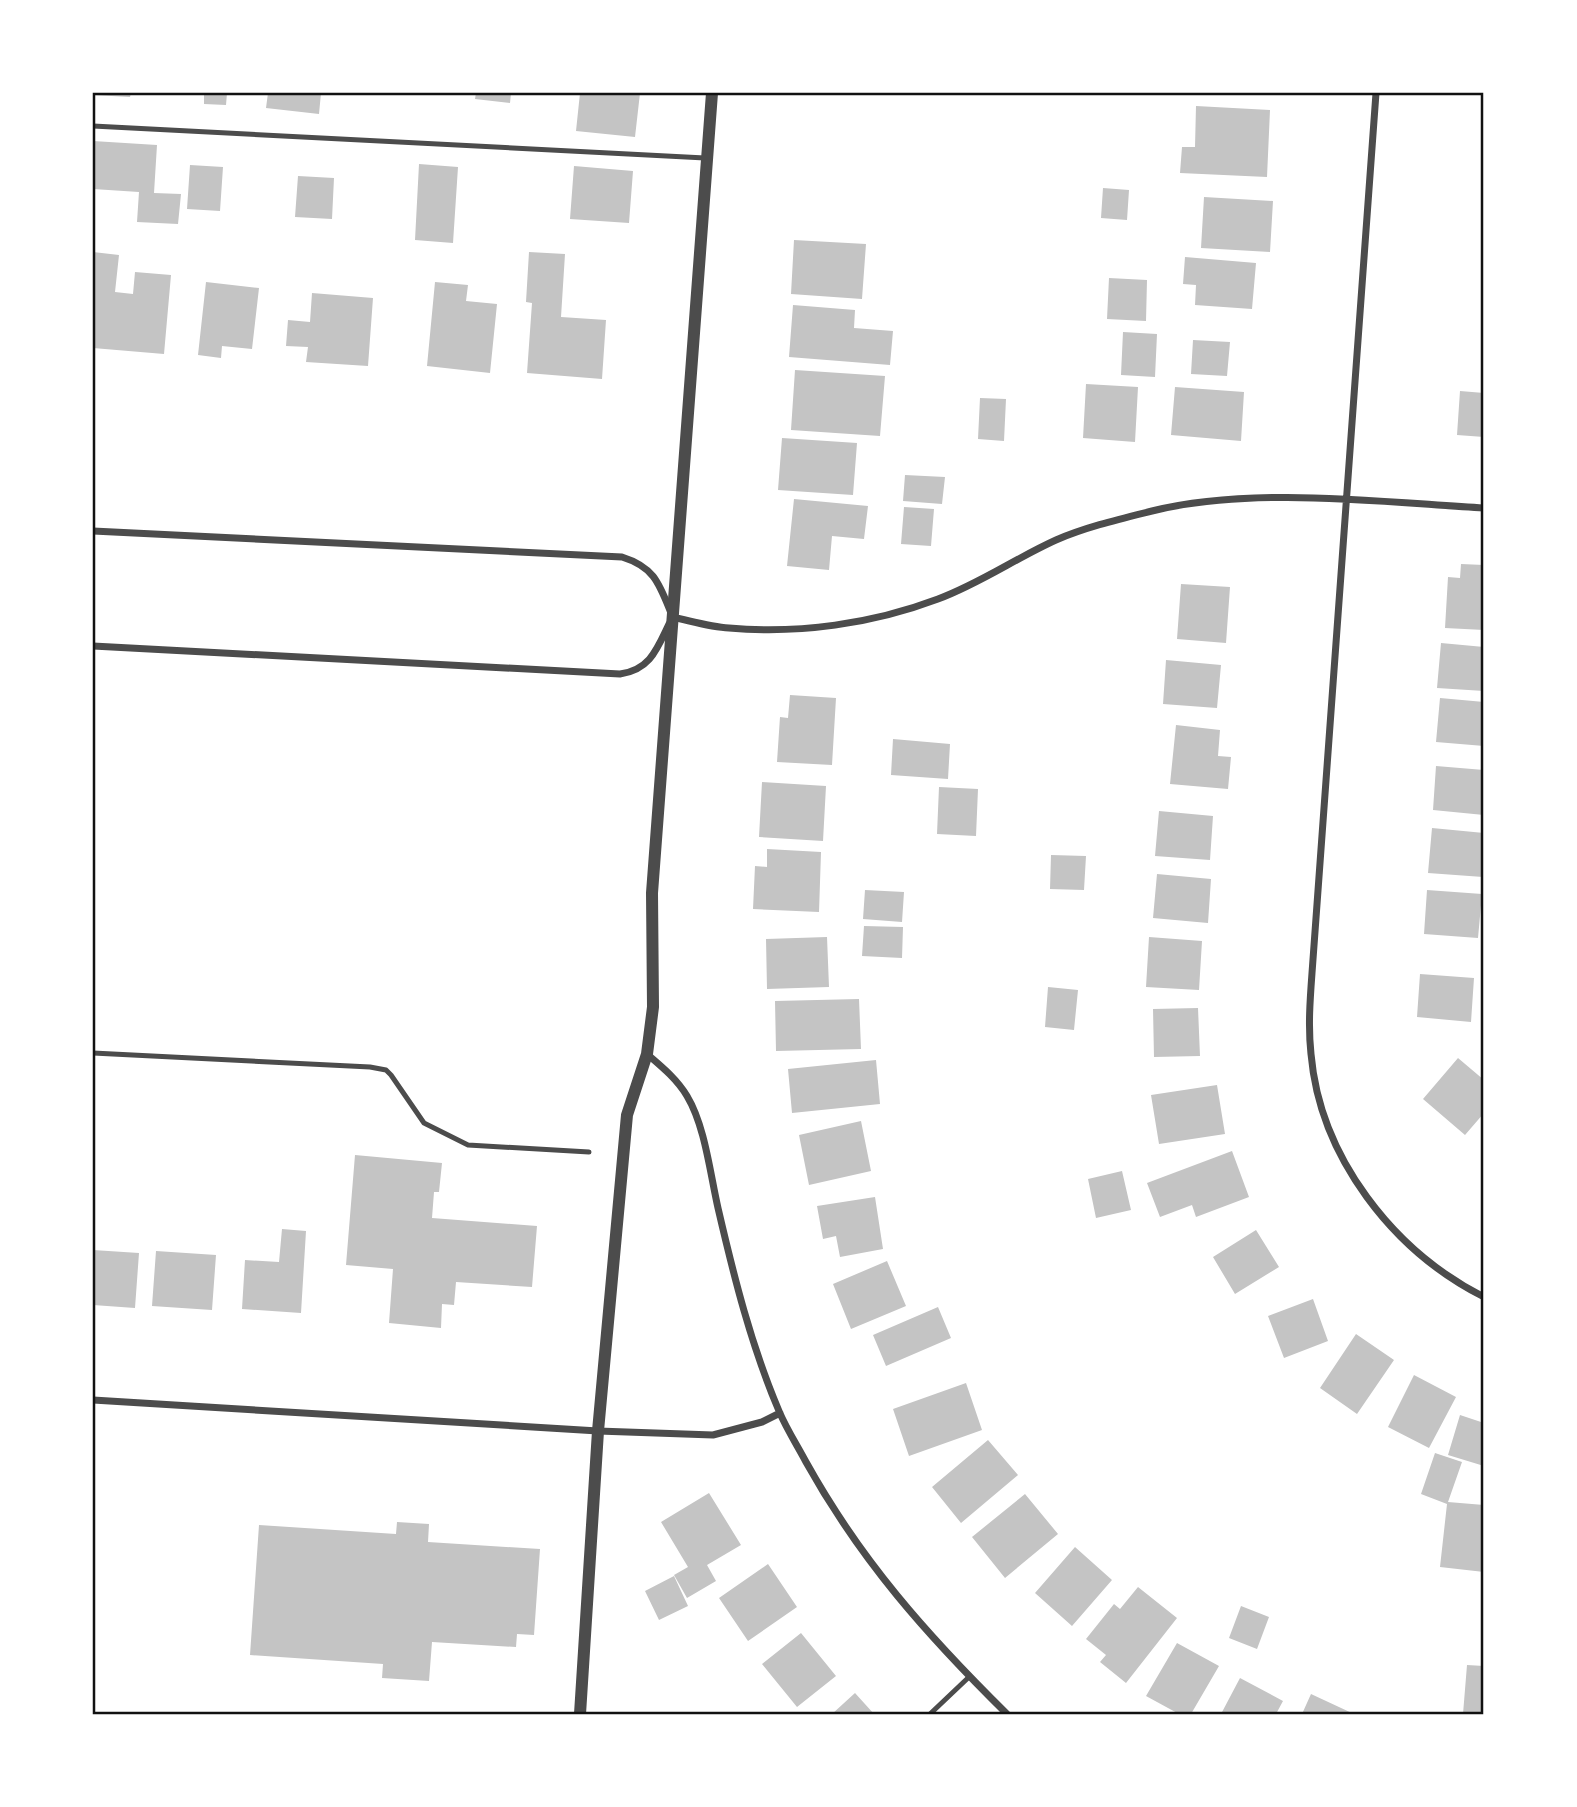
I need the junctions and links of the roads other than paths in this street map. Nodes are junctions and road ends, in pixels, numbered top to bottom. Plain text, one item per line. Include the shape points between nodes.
1 (712, 93) edge
2 (1376, 93) edge
3 (93, 126) edge
4 (708, 159) junction
5 (1346, 500) junction
6 (1484, 508) edge
7 (93, 531) edge
8 (672, 617) junction
9 (93, 646) edge
10 (93, 1053) edge
11 (647, 1054) junction
12 (589, 1152) dead end
13 (1484, 1297) edge
14 (93, 1400) edge
15 (780, 1413) junction
16 (598, 1431) junction
17 (969, 1676) junction
18 (580, 1714) edge
19 (930, 1714) edge
20 (1007, 1714) edge

1 - 4 street
2 - 5 street
3 - 4 lane
4 - 8 street
5 - 6 street
5 - 8 street via 1223,500 1154,510 1056,540 937,599 861,622 741,629
5 - 13 street via 1310,1013 1316,1087 1338,1149 1384,1219 1419,1255
7 - 8 street via 621,557 645,567 659,583
8 - 9 street via 653,658 633,672 620,674
8 - 11 street via 652,893 653,1007
10 - 12 lane via 386,1070 424,1123 468,1145
11 - 15 street via 687,1096 698,1125 736,1284
11 - 16 street via 627,1115
14 - 16 street
15 - 16 street via 713,1436
15 - 17 street via 833,1510 887,1586
16 - 18 street
17 - 19 lane
17 - 20 street

